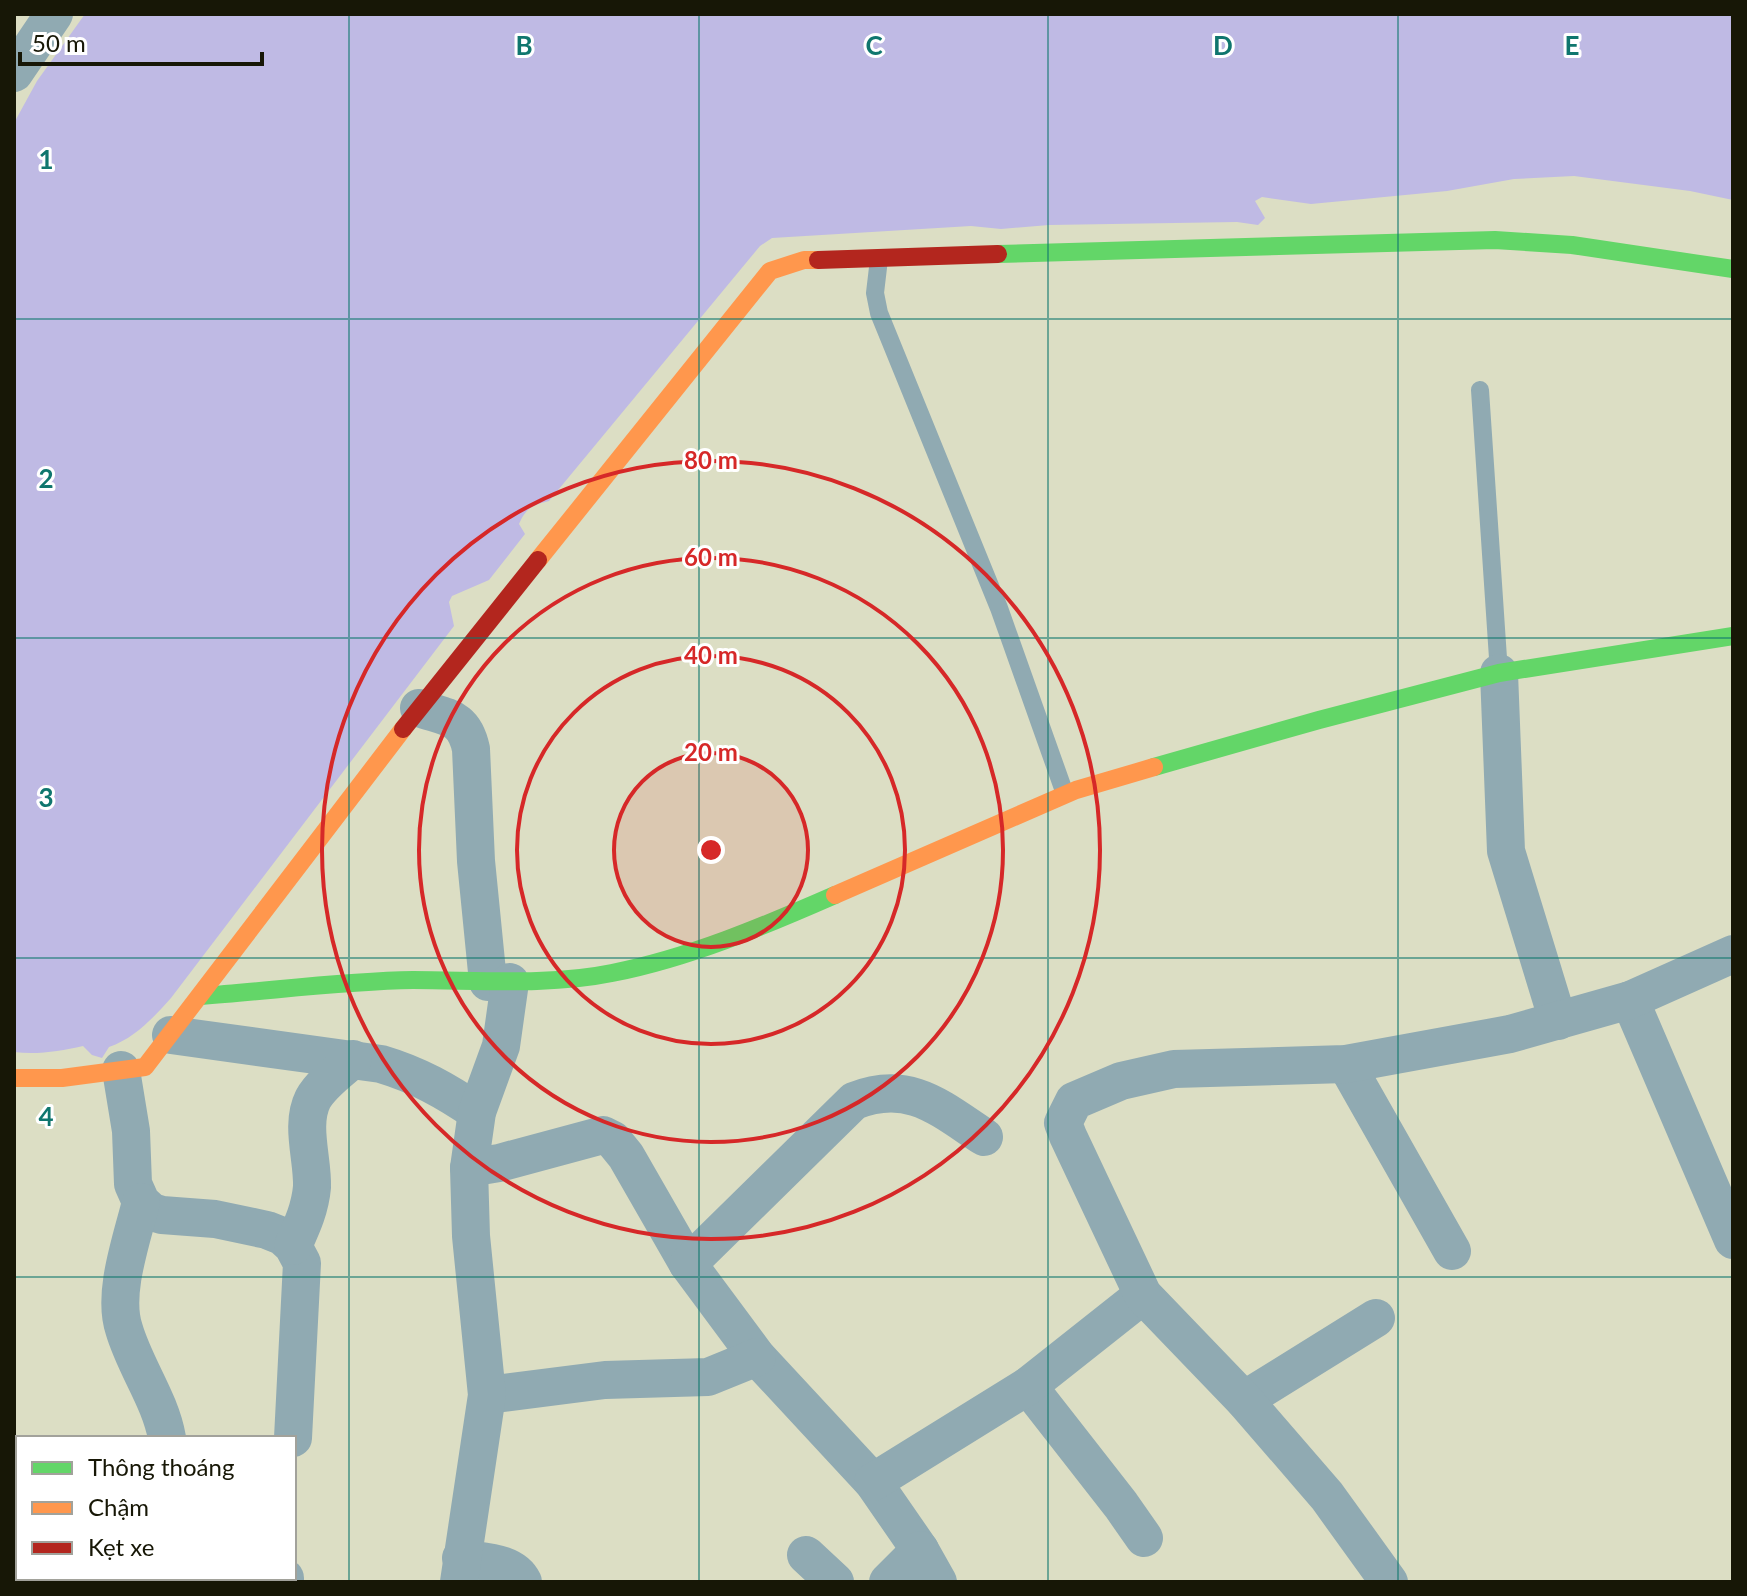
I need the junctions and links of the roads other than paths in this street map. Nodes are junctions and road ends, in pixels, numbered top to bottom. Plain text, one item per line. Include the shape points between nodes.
1 (54, 14) edge
2 (14, 73) edge
3 (879, 259) junction
4 (1733, 269) edge
5 (1480, 390) dead end
6 (1733, 636) edge
7 (1499, 673) junction
8 (419, 708) junction
9 (1065, 794) junction
10 (1733, 954) edge
11 (499, 982) junction
12 (201, 996) junction
13 (1630, 1000) junction
14 (1558, 1021) junction
15 (171, 1035) junction
16 (353, 1059) junction
17 (1346, 1064) junction
18 (121, 1070) junction
19 (14, 1078) edge
20 (477, 1112) junction
21 (984, 1137) dead end
22 (469, 1168) junction
23 (141, 1202) junction
24 (1733, 1240) edge
25 (293, 1246) junction
26 (1452, 1251) dead end
27 (688, 1264) junction
28 (1143, 1295) junction
29 (1376, 1318) dead end
30 (757, 1357) junction
31 (1028, 1386) junction
32 (487, 1395) junction
33 (1244, 1400) junction
34 (166, 1436) edge
35 (293, 1436) edge
36 (873, 1482) junction
37 (1144, 1538) dead end
38 (806, 1555) dead end
39 (929, 1566) edge
40 (460, 1570) edge
41 (523, 1582) edge
42 (835, 1582) edge
43 (888, 1582) edge
44 (1389, 1582) edge

1 - 2 street
3 - 4 street via 1495,240 1572,245
3 - 8 street via 804,260 770,271
3 - 9 lane via 879,313 999,608
5 - 7 lane
6 - 7 street
7 - 9 street
7 - 14 street via 1506,851
8 - 11 street via 459,722 467,731 476,861
8 - 12 street
9 - 11 street via 777,920 670,959 610,974
10 - 13 street
11 - 12 street via 410,980
11 - 20 street via 501,1046
12 - 15 street
13 - 14 street
13 - 24 street
14 - 17 street
15 - 16 street
15 - 18 street via 145,1067
16 - 20 street via 411,1073
16 - 25 street via 321,1089 309,1112 312,1185 308,1212
17 - 26 street
17 - 28 street via 1174,1069 1121,1081 1074,1101 1063,1123
18 - 19 street
18 - 23 street via 133,1184
20 - 22 street
21 - 27 street via 934,1104 905,1093 874,1093 854,1101
22 - 27 street via 603,1135 626,1156
22 - 32 street
23 - 25 street via 162,1215 267,1230
23 - 34 street via 120,1311
25 - 35 street via 303,1280
27 - 30 street
28 - 31 street
28 - 33 street
29 - 33 street
30 - 32 street via 708,1377 605,1380
30 - 36 street
31 - 36 street
31 - 37 street
32 - 40 street
33 - 44 street via 1327,1496
36 - 39 street
38 - 42 street
39 - 43 street
40 - 41 street via 506,1566

